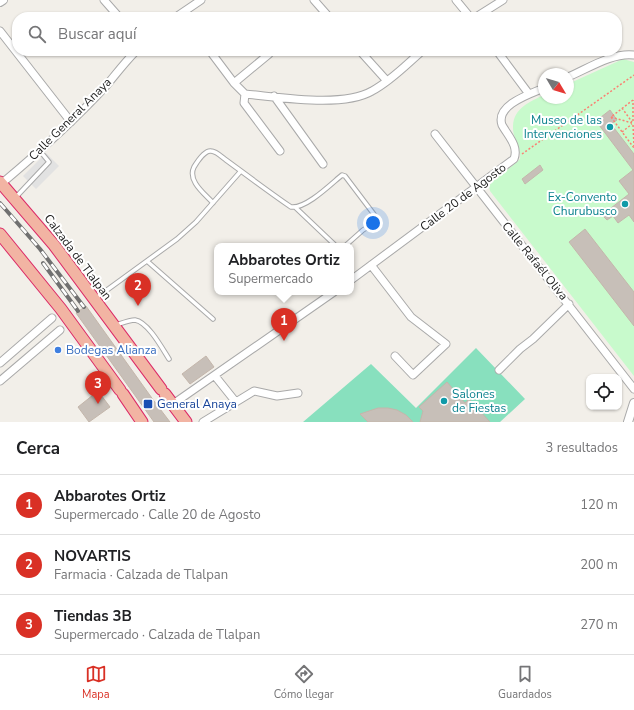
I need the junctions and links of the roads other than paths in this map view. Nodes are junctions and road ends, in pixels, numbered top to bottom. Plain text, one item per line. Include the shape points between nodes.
1 (3, 0) edge
2 (104, 0) edge
3 (201, 0) edge
4 (314, 0) edge
5 (456, 0) edge
6 (504, 0) edge
7 (0, 2) edge
8 (115, 12) edge
9 (186, 12) edge
10 (325, 12) edge
11 (464, 12) edge
12 (484, 12) edge
13 (0, 31) edge
14 (12, 46) edge
15 (622, 55) edge
16 (20, 56) edge
17 (132, 56) edge
18 (214, 56) edge
19 (267, 56) edge
20 (364, 56) edge
21 (416, 56) edge
22 (501, 56) edge
23 (616, 56) edge
24 (634, 56) edge
25 (574, 74) edge
26 (387, 81) junction
27 (234, 83) junction
28 (538, 90) edge
29 (245, 94) junction
30 (529, 94) junction
31 (274, 96) junction
32 (71, 122) junction
33 (435, 134) dead end
34 (40, 151) junction
35 (280, 152) dead end
36 (323, 164) dead end
37 (240, 172) junction
38 (1, 183) edge
39 (476, 188) junction
40 (15, 199) junction
41 (213, 203) junction
42 (296, 208) junction
43 (0, 234) edge
44 (333, 243) edge
45 (348, 243) edge
46 (147, 261) junction
47 (371, 265) junction
48 (354, 276) edge
49 (330, 295) edge
50 (94, 300) junction
51 (568, 304) junction
52 (52, 318) dead end
53 (213, 318) dead end
54 (46, 324) junction
55 (113, 326) junction
56 (395, 356) dead end
57 (169, 359) dead end
58 (0, 363) edge
59 (499, 370) dead end
60 (215, 376) junction
61 (0, 381) edge
62 (634, 389) edge
63 (298, 392) dead end
64 (235, 401) junction
65 (634, 403) edge
66 (173, 404) junction
67 (142, 422) edge
68 (186, 422) edge
69 (203, 422) edge
70 (628, 422) edge

1 - 7 street
2 - 8 street
3 - 9 street
4 - 10 street
5 - 11 street
6 - 12 street
13 - 14 street
15 - 24 street
16 - 32 street
17 - 32 street, Calle General Anaya
18 - 27 street
19 - 27 street
20 - 26 street
21 - 26 street
22 - 30 street
23 - 25 street
26 - 31 street via 373,91 343,100
27 - 29 street
28 - 30 street, Calle 20 de Agosto
29 - 31 street
29 - 35 street via 244,103
30 - 39 street, Calle 20 de Agosto via 507,107 501,117 502,125 515,146 514,159
31 - 36 street
32 - 34 street, Calle General Anaya
33 - 39 street, Calle Rafaél Oliva
34 - 38 street, Calle General Anaya
34 - 40 lane via 49,162
37 - 41 lane
37 - 41 lane via 215,152 206,152 194,167 192,174 194,181
37 - 42 lane
38 - 40 highway, Calzada de Tlalpan
39 - 47 street, Calle 20 de Agosto
39 - 51 street, Calle Rafaél Oliva
40 - 50 highway, Calzada de Tlalpan via 54,245
41 - 46 lane via 177,239
42 - 44 lane
42 - 45 lane via 342,175 345,176 376,217 373,224
43 - 67 highway via 61,309
46 - 50 lane
46 - 53 lane
47 - 48 street, Calle 20 de Agosto
47 - 56 street via 411,317 446,344 413,375
49 - 60 street
50 - 55 highway, Calzada de Tlalpan
51 - 59 street
51 - 62 street, Calle Rafaél Oliva
52 - 54 street
54 - 58 street
54 - 61 street via 58,332
55 - 57 lane via 134,320 141,322
55 - 66 highway, Calzada de Tlalpan
60 - 64 street
60 - 66 street
63 - 64 street via 277,396 254,391
64 - 69 street
65 - 70 street
66 - 68 highway, Calzada de Tlalpan

